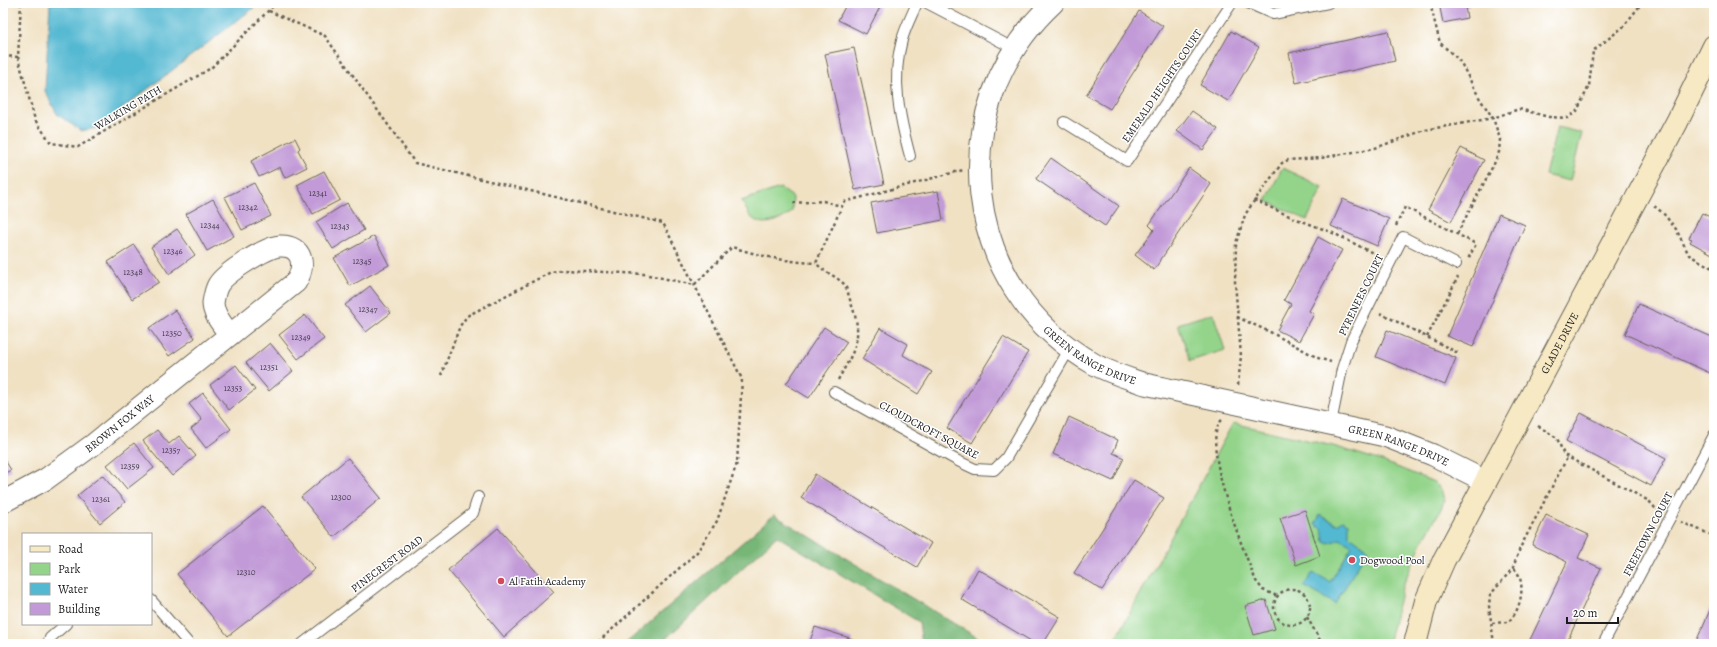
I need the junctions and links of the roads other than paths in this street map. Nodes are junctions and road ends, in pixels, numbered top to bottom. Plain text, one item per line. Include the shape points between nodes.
1 (918, 3) edge
2 (927, 3) edge
3 (1053, 3) edge
4 (1232, 3) edge
5 (1248, 3) edge
6 (1328, 3) edge
7 (1714, 46) edge
8 (1015, 49) junction
9 (1064, 122) dead end
10 (910, 156) dead end
11 (1461, 266) road end
12 (230, 335) junction
13 (1070, 348) junction
14 (834, 392) road end
15 (1331, 423) junction
16 (1714, 435) edge
17 (1485, 481) junction
18 (478, 497) dead end
19 (3, 502) edge
20 (152, 601) edge
21 (65, 625) edge
22 (48, 644) edge
23 (189, 644) edge
24 (302, 644) edge
25 (1414, 644) edge
26 (1603, 644) edge

1 - 10 lane via 902,40 897,77 900,118
2 - 8 lane
3 - 8 street, GREEN RANGE DRIVE via 1042,13
4 - 9 lane, EMERALD HEIGHTS COURT via 1127,161
5 - 6 lane via 1273,14
7 - 17 street, GLADE DRIVE
8 - 13 street, GREEN RANGE DRIVE via 995,84 986,113 980,143 980,196 986,225 1009,280 1026,306
11 - 15 lane, PYRENEES COURT via 1403,237 1351,341
12 - 12 street, BROWN FOX WAY via 296,282 303,266 300,255 292,248 270,248 227,275 218,285 213,303 215,314
12 - 19 street, BROWN FOX WAY via 94,444 46,479
13 - 14 lane, CLOUDCROFT SQUARE via 1006,458 994,470 975,469 958,461
13 - 15 street, GREEN RANGE DRIVE via 1095,364 1145,384
15 - 17 street, GREEN RANGE DRIVE via 1400,441
16 - 26 lane, FREETOWN COURT
17 - 25 street, GLADE DRIVE via 1430,590
18 - 24 lane, PINECREST ROAD via 473,514
20 - 23 lane
21 - 22 lane via 50,638

